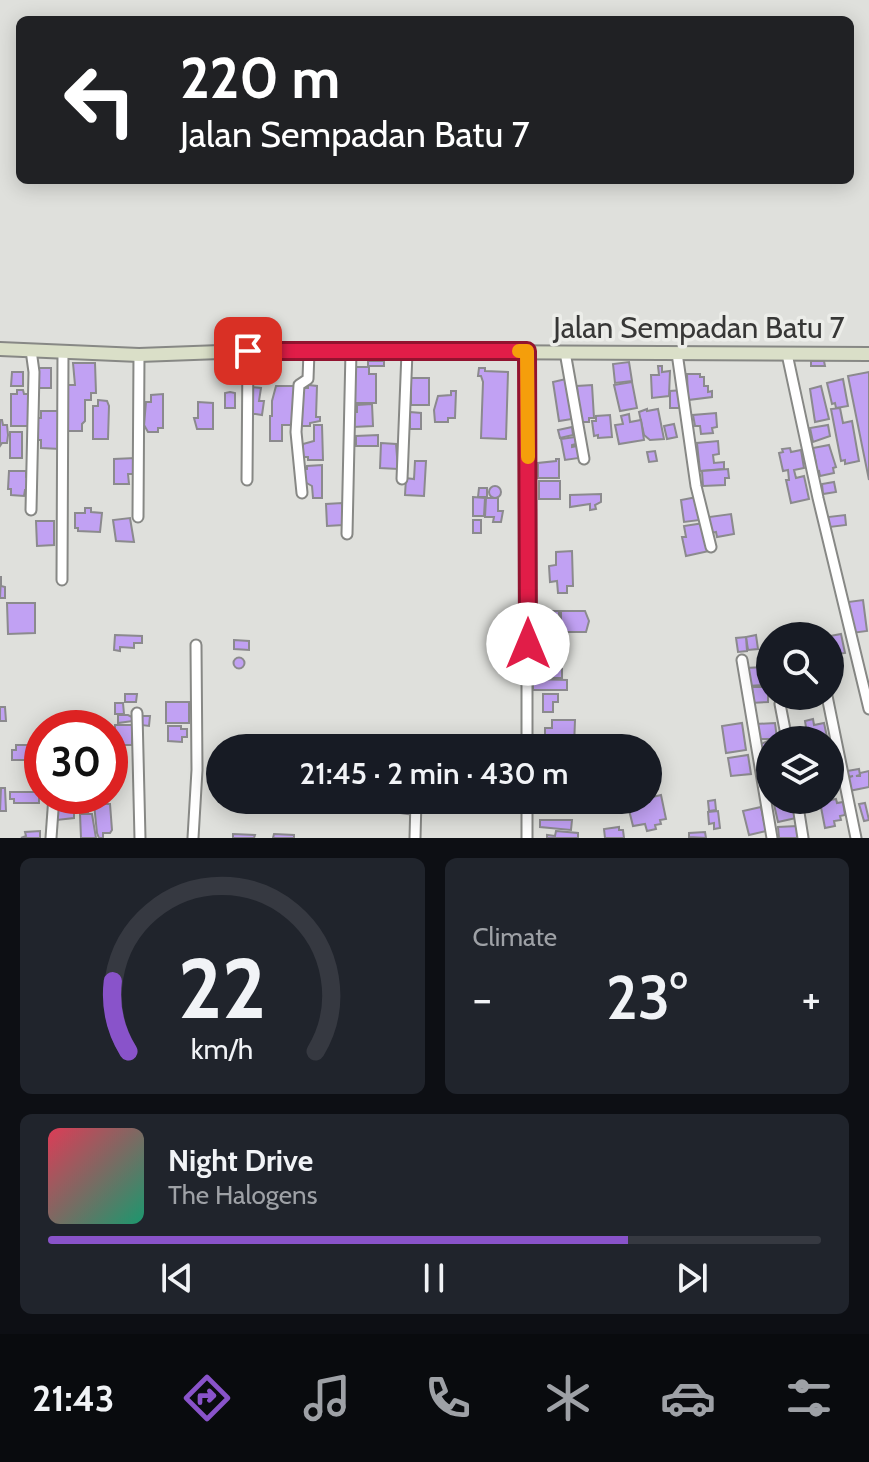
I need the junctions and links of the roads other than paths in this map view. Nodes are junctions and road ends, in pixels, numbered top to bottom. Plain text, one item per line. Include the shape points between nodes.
1 (0, 349) edge
2 (31, 350) junction
3 (63, 351) junction
4 (248, 351) junction
5 (351, 351) junction
6 (527, 351) junction
7 (309, 352) junction
8 (407, 352) junction
9 (565, 352) junction
10 (677, 353) junction
11 (787, 354) junction
12 (869, 354) edge
13 (139, 355) junction
14 (584, 459) dead end
15 (402, 479) dead end
16 (247, 480) dead end
17 (302, 493) dead end
18 (31, 510) dead end
19 (138, 517) dead end
20 (347, 534) dead end
21 (711, 547) dead end
22 (62, 580) dead end
23 (196, 645) dead end
24 (742, 660) dead end
25 (869, 709) edge
26 (830, 710) edge
27 (137, 713) dead end
28 (527, 734) edge
29 (53, 814) edge
30 (416, 814) edge
31 (527, 814) edge
32 (799, 814) edge
33 (51, 838) edge
34 (140, 838) edge
35 (193, 838) edge
36 (415, 838) edge
37 (527, 838) edge
38 (772, 838) edge
39 (803, 838) edge
40 (856, 838) edge

1 - 2 street, Jalan Sempadan Batu 7
2 - 3 street, Jalan Sempadan Batu 7
2 - 18 street
3 - 13 street, Jalan Sempadan Batu 7
3 - 22 street
4 - 7 street, Jalan Sempadan Batu 7
4 - 13 street, Jalan Sempadan Batu 7
4 - 16 street
5 - 7 street, Jalan Sempadan Batu 7
5 - 8 street, Jalan Sempadan Batu 7
5 - 20 street
6 - 8 street, Jalan Sempadan Batu 7
6 - 9 street, Jalan Sempadan Batu 7
6 - 28 street
7 - 17 street via 297,416
8 - 15 street
9 - 10 street, Jalan Sempadan Batu 7
9 - 14 street
10 - 11 street, Jalan Sempadan Batu 7
10 - 21 street via 696,486
11 - 12 street, Jalan Sempadan Batu 7
11 - 25 street
13 - 19 street
23 - 35 street
24 - 38 street
26 - 40 street
27 - 34 street
29 - 33 street
30 - 36 street
31 - 37 street
32 - 39 street

